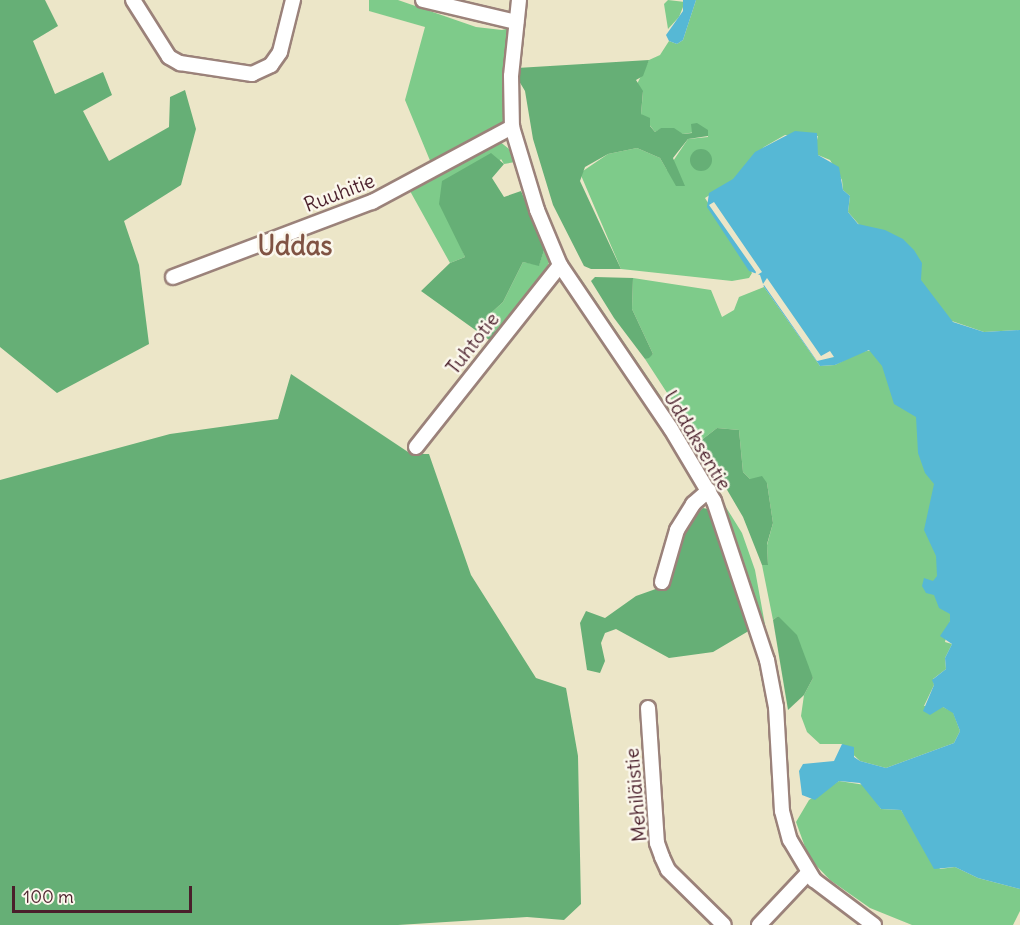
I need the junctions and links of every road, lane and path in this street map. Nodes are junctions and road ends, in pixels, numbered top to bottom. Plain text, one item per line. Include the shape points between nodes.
1 (133, 0) edge
2 (293, 0) edge
3 (423, 0) edge
4 (519, 0) edge
5 (516, 22) junction
6 (512, 127) junction
7 (560, 265) junction
8 (173, 277) dead end
9 (416, 447) dead end
10 (709, 490) junction
11 (663, 582) dead end
12 (648, 708) dead end
13 (808, 873) junction
14 (724, 925) edge
15 (759, 925) edge
16 (874, 925) edge

1 - 2 street via 170,57 180,63 252,74 271,65 280,52
3 - 5 street
4 - 5 street, Uddaksentie
5 - 6 street, Uddaksentie
6 - 7 street, Uddaksentie via 530,190
6 - 8 street, Ruuhitie via 372,202
7 - 9 street, Tuhtotie
7 - 10 street, Uddaksentie
10 - 11 street via 693,504 677,530
10 - 13 street, Uddaksentie via 767,660 776,706 785,824
12 - 14 street, Mehiläistie via 657,843 668,870
13 - 15 street
13 - 16 street, Uddaksentie

